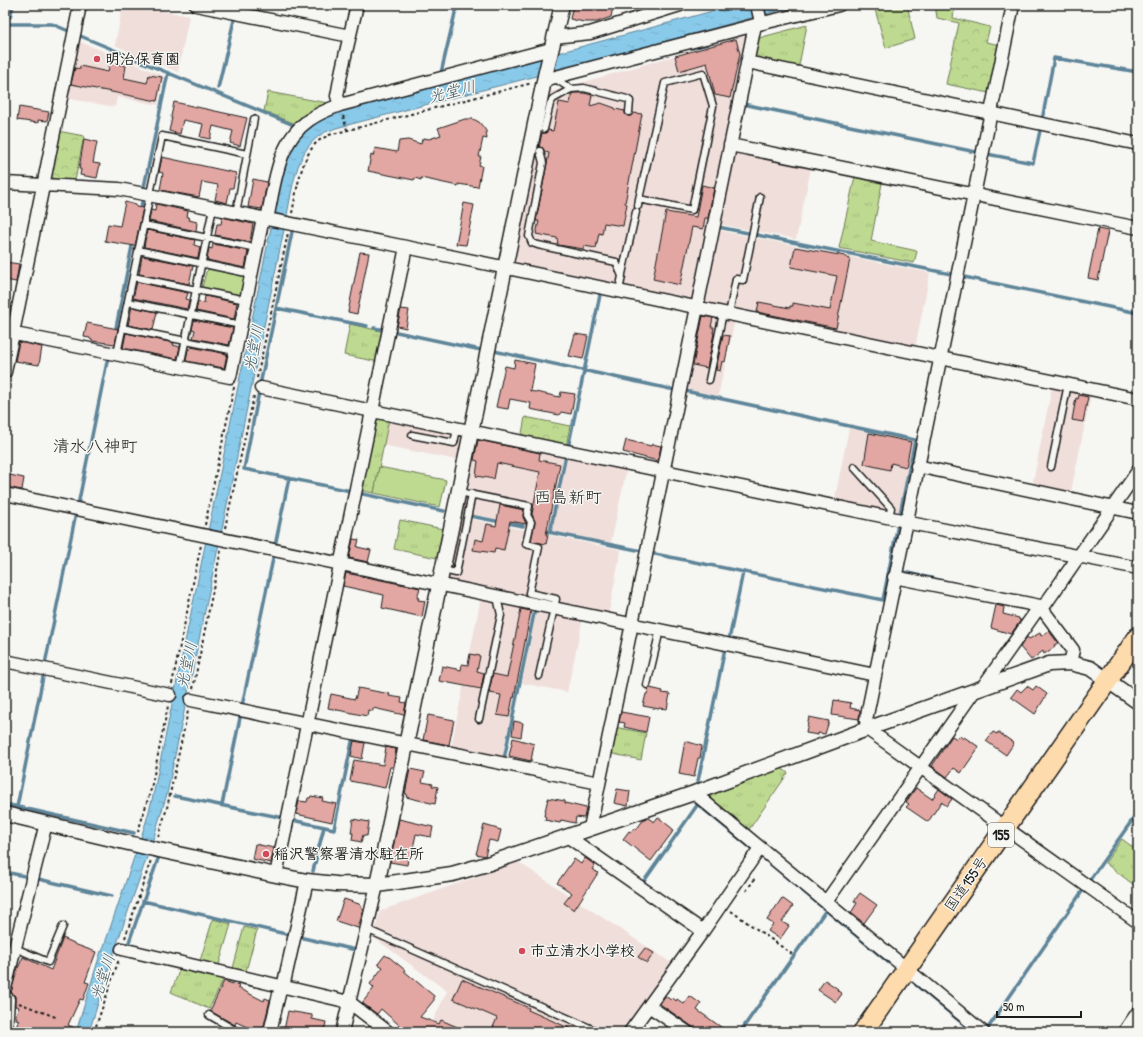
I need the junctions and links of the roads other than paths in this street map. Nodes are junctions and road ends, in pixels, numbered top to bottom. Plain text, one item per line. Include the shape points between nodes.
1 (80, 5) edge
2 (196, 5) edge
3 (357, 5) edge
4 (562, 5) edge
5 (680, 5) edge
6 (756, 5) edge
7 (839, 5) edge
8 (1013, 5) edge
9 (759, 22) junction
10 (350, 36) junction
11 (552, 46) junction
12 (747, 62) junction
13 (548, 78) junction
14 (571, 89) junction
15 (341, 110) junction
16 (629, 112) dead end
17 (991, 113) junction
18 (254, 119) dead end
19 (544, 129) dead end
20 (1138, 144) edge
21 (730, 145) junction
22 (540, 151) dead end
23 (247, 154) junction
24 (5, 183) edge
25 (43, 185) junction
26 (529, 192) junction
27 (974, 194) junction
28 (150, 195) junction
29 (760, 197) dead end
30 (639, 199) junction
31 (213, 208) junction
32 (236, 213) junction
33 (265, 219) junction
34 (144, 225) junction
35 (1138, 228) edge
36 (207, 238) junction
37 (406, 247) junction
38 (256, 248) junction
39 (138, 250) junction
40 (202, 263) junction
41 (505, 268) junction
42 (251, 274) junction
43 (622, 276) junction
44 (133, 277) junction
45 (196, 290) junction
46 (619, 291) junction
47 (246, 300) junction
48 (128, 302) junction
49 (697, 307) junction
50 (726, 313) junction
51 (191, 315) junction
52 (240, 325) junction
53 (122, 328) junction
54 (9, 332) edge
55 (186, 341) junction
56 (235, 351) junction
57 (117, 354) junction
58 (941, 358) junction
59 (180, 367) junction
60 (5, 372) edge
61 (709, 380) dead end
62 (1068, 384) junction
63 (257, 386) road end
64 (1138, 399) edge
65 (372, 412) junction
66 (464, 431) junction
67 (412, 435) dead end
68 (917, 466) junction
69 (854, 467) dead end
70 (1051, 467) dead end
71 (663, 471) junction
72 (1138, 471) edge
73 (458, 492) junction
74 (5, 494) edge
75 (472, 494) junction
76 (1112, 507) junction
77 (1138, 513) edge
78 (890, 517) junction
79 (905, 522) junction
80 (1078, 556) junction
81 (340, 564) junction
82 (1138, 568) edge
83 (442, 570) junction
84 (894, 577) junction
85 (439, 585) junction
86 (497, 597) junction
87 (1041, 607) junction
88 (554, 608) junction
89 (632, 624) junction
90 (660, 630) junction
91 (1138, 637) edge
92 (5, 661) edge
93 (1070, 663) junction
94 (875, 675) junction
95 (539, 676) dead end
96 (1108, 681) junction
97 (648, 685) dead end
98 (979, 689) junction
99 (170, 695) road end
100 (191, 700) road end
101 (1138, 702) edge
102 (479, 719) dead end
103 (307, 724) junction
104 (867, 729) junction
105 (406, 744) junction
106 (921, 767) junction
107 (599, 782) junction
108 (694, 793) junction
109 (5, 814) edge
110 (46, 823) junction
111 (590, 828) junction
112 (1005, 828) junction
113 (566, 836) junction
114 (760, 848) junction
115 (276, 875) junction
116 (307, 881) junction
117 (377, 885) junction
118 (826, 902) junction
119 (1138, 922) edge
120 (63, 926) dead end
121 (366, 929) junction
122 (703, 930) junction
123 (15, 948) junction
124 (122, 949) road end
125 (907, 970) junction
126 (282, 986) junction
127 (6, 995) edge
128 (349, 1002) junction
129 (649, 1006) junction
130 (1138, 1012) edge
131 (209, 1015) dead end
132 (6, 1031) edge
133 (238, 1032) edge
134 (270, 1032) edge
135 (342, 1032) edge
136 (388, 1032) edge
137 (598, 1032) edge
138 (630, 1032) edge
139 (687, 1032) edge
140 (863, 1032) edge
141 (983, 1032) edge
142 (1124, 1032) edge

1 - 25 street
2 - 10 street
3 - 10 street
4 - 11 street
5 - 11 street
6 - 9 street
7 - 9 street
8 - 17 street
9 - 12 street
9 - 13 street
10 - 15 street via 337,96
11 - 13 street
11 - 15 street
12 - 17 street
12 - 21 street
13 - 14 lane
13 - 26 street
14 - 16 lane via 584,88 627,99 630,101
14 - 19 lane via 553,99
15 - 33 street via 324,111 309,120 289,141 280,157
17 - 20 street
17 - 27 street
18 - 23 lane
21 - 27 street
21 - 49 street
22 - 26 lane via 544,164
23 - 28 lane via 162,136
23 - 32 lane
24 - 25 street
25 - 28 street via 119,189
25 - 54 street
26 - 41 street
26 - 43 lane via 529,236 532,243 616,262
27 - 35 street
27 - 58 street
28 - 31 street
28 - 34 lane
29 - 50 lane via 743,280 736,279
30 - 30 lane via 665,83 703,73 713,106 692,210
30 - 43 lane
31 - 32 street
31 - 36 lane
32 - 33 street
33 - 37 street
33 - 38 street
34 - 36 lane
34 - 39 lane
36 - 38 lane
36 - 40 lane
37 - 41 street
37 - 65 street
38 - 42 street
39 - 40 lane
39 - 44 lane
40 - 42 lane
40 - 45 lane
41 - 46 street
41 - 66 street
42 - 47 street
43 - 46 lane
44 - 45 lane
44 - 48 lane
45 - 47 lane
45 - 51 lane
46 - 49 street
47 - 52 street
48 - 51 lane
48 - 53 lane
49 - 50 street
49 - 71 street
50 - 58 street
50 - 61 lane
51 - 52 lane
51 - 55 lane
52 - 56 street
53 - 55 lane
53 - 57 lane
54 - 57 street
54 - 60 street
55 - 56 lane
55 - 59 lane
56 - 59 street via 230,377
57 - 59 street
58 - 62 street
58 - 68 street
62 - 64 street
62 - 70 lane
63 - 65 street
65 - 66 street
65 - 81 street
66 - 67 lane via 454,443
66 - 71 street
66 - 73 street
68 - 76 street
68 - 79 street
69 - 78 lane via 891,508
71 - 78 street
71 - 89 street
72 - 76 street
73 - 75 lane
73 - 83 street
74 - 81 street
75 - 83 lane via 456,573
75 - 88 lane via 529,506 527,514 531,522 526,544 539,547 529,593 556,599
76 - 77 street
76 - 80 street
78 - 79 street
79 - 80 street
79 - 84 street
80 - 82 street
80 - 87 street
81 - 85 street
81 - 103 street
83 - 85 street
84 - 87 street
84 - 94 street
85 - 86 street
85 - 105 street
86 - 88 street
86 - 102 lane via 501,615
87 - 93 street via 1073,650
87 - 98 street
88 - 89 street
88 - 95 lane
89 - 90 street
89 - 107 street
90 - 94 street
90 - 97 lane
91 - 96 highway, 国道155号 / 155
92 - 99 street
93 - 96 street via 1090,668
93 - 98 street via 1049,664
94 - 104 street via 866,720
96 - 101 street
96 - 112 highway, 国道155号 / 155
98 - 104 street
98 - 106 street
100 - 103 street
103 - 105 street
103 - 115 street
104 - 106 street
104 - 108 street
105 - 107 street
105 - 117 street
106 - 112 street
106 - 118 street
107 - 111 street
108 - 111 street
108 - 114 street
109 - 110 street
110 - 115 street
110 - 123 street
111 - 113 street
112 - 119 street
112 - 125 highway, 国道155号 / 155
113 - 117 street via 452,874
113 - 122 street
114 - 118 street
114 - 122 street
115 - 116 street
116 - 117 street
116 - 126 street
117 - 121 street
118 - 125 street
120 - 123 lane via 48,962
121 - 128 street
121 - 137 lane
122 - 129 street
123 - 127 street
124 - 126 street
125 - 140 highway, 国道155号 / 155
125 - 141 street
126 - 128 street
126 - 134 street
127 - 132 street
128 - 135 street
128 - 136 street
129 - 138 street
129 - 139 street
130 - 142 street
131 - 133 lane

